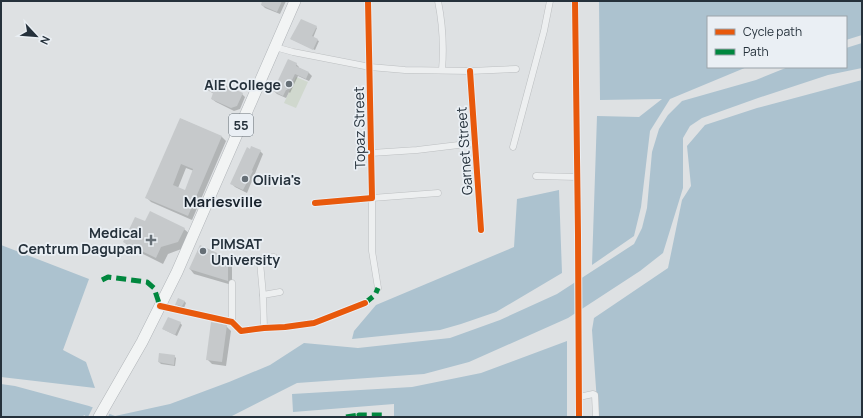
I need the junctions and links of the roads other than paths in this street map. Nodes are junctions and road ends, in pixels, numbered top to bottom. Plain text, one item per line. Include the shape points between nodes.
1 (295, 1) edge
2 (368, 1) edge
3 (438, 1) edge
4 (550, 1) edge
5 (575, 1) edge
6 (275, 46) junction
7 (370, 67) junction
8 (516, 69) dead end
9 (442, 70) junction
10 (470, 71) junction
11 (475, 143) junction
12 (513, 147) dead end
13 (371, 154) junction
14 (536, 176) dead end
15 (577, 177) junction
16 (438, 193) dead end
17 (372, 198) junction
18 (315, 203) dead end
19 (481, 230) dead end
20 (274, 257) dead end
21 (232, 283) dead end
22 (378, 288) dead end
23 (280, 292) dead end
24 (263, 295) junction
25 (366, 303) dead end
26 (160, 306) junction
27 (232, 322) junction
28 (264, 328) junction
29 (579, 397) junction
30 (101, 413) edge
31 (579, 417) edge
32 (596, 417) edge

1 - 6 highway, 55
2 - 7 street, Topaz Street
3 - 9 street via 444,39
4 - 12 street
5 - 15 street
6 - 7 street
6 - 26 highway, 55
7 - 9 street
7 - 13 street, Topaz Street
8 - 10 street
9 - 10 street
10 - 11 street, Garnet Street
11 - 13 street
11 - 19 street, Garnet Street
13 - 17 street, Topaz Street
14 - 15 street
15 - 29 street
16 - 17 street
17 - 18 street
17 - 22 street, Topaz Street via 372,251
20 - 24 street via 263,258 260,262
21 - 27 street
23 - 24 street
24 - 28 street
25 - 28 street via 314,322
26 - 27 street
26 - 30 highway, 55
27 - 28 street via 241,331
29 - 31 street
29 - 32 street via 595,395

